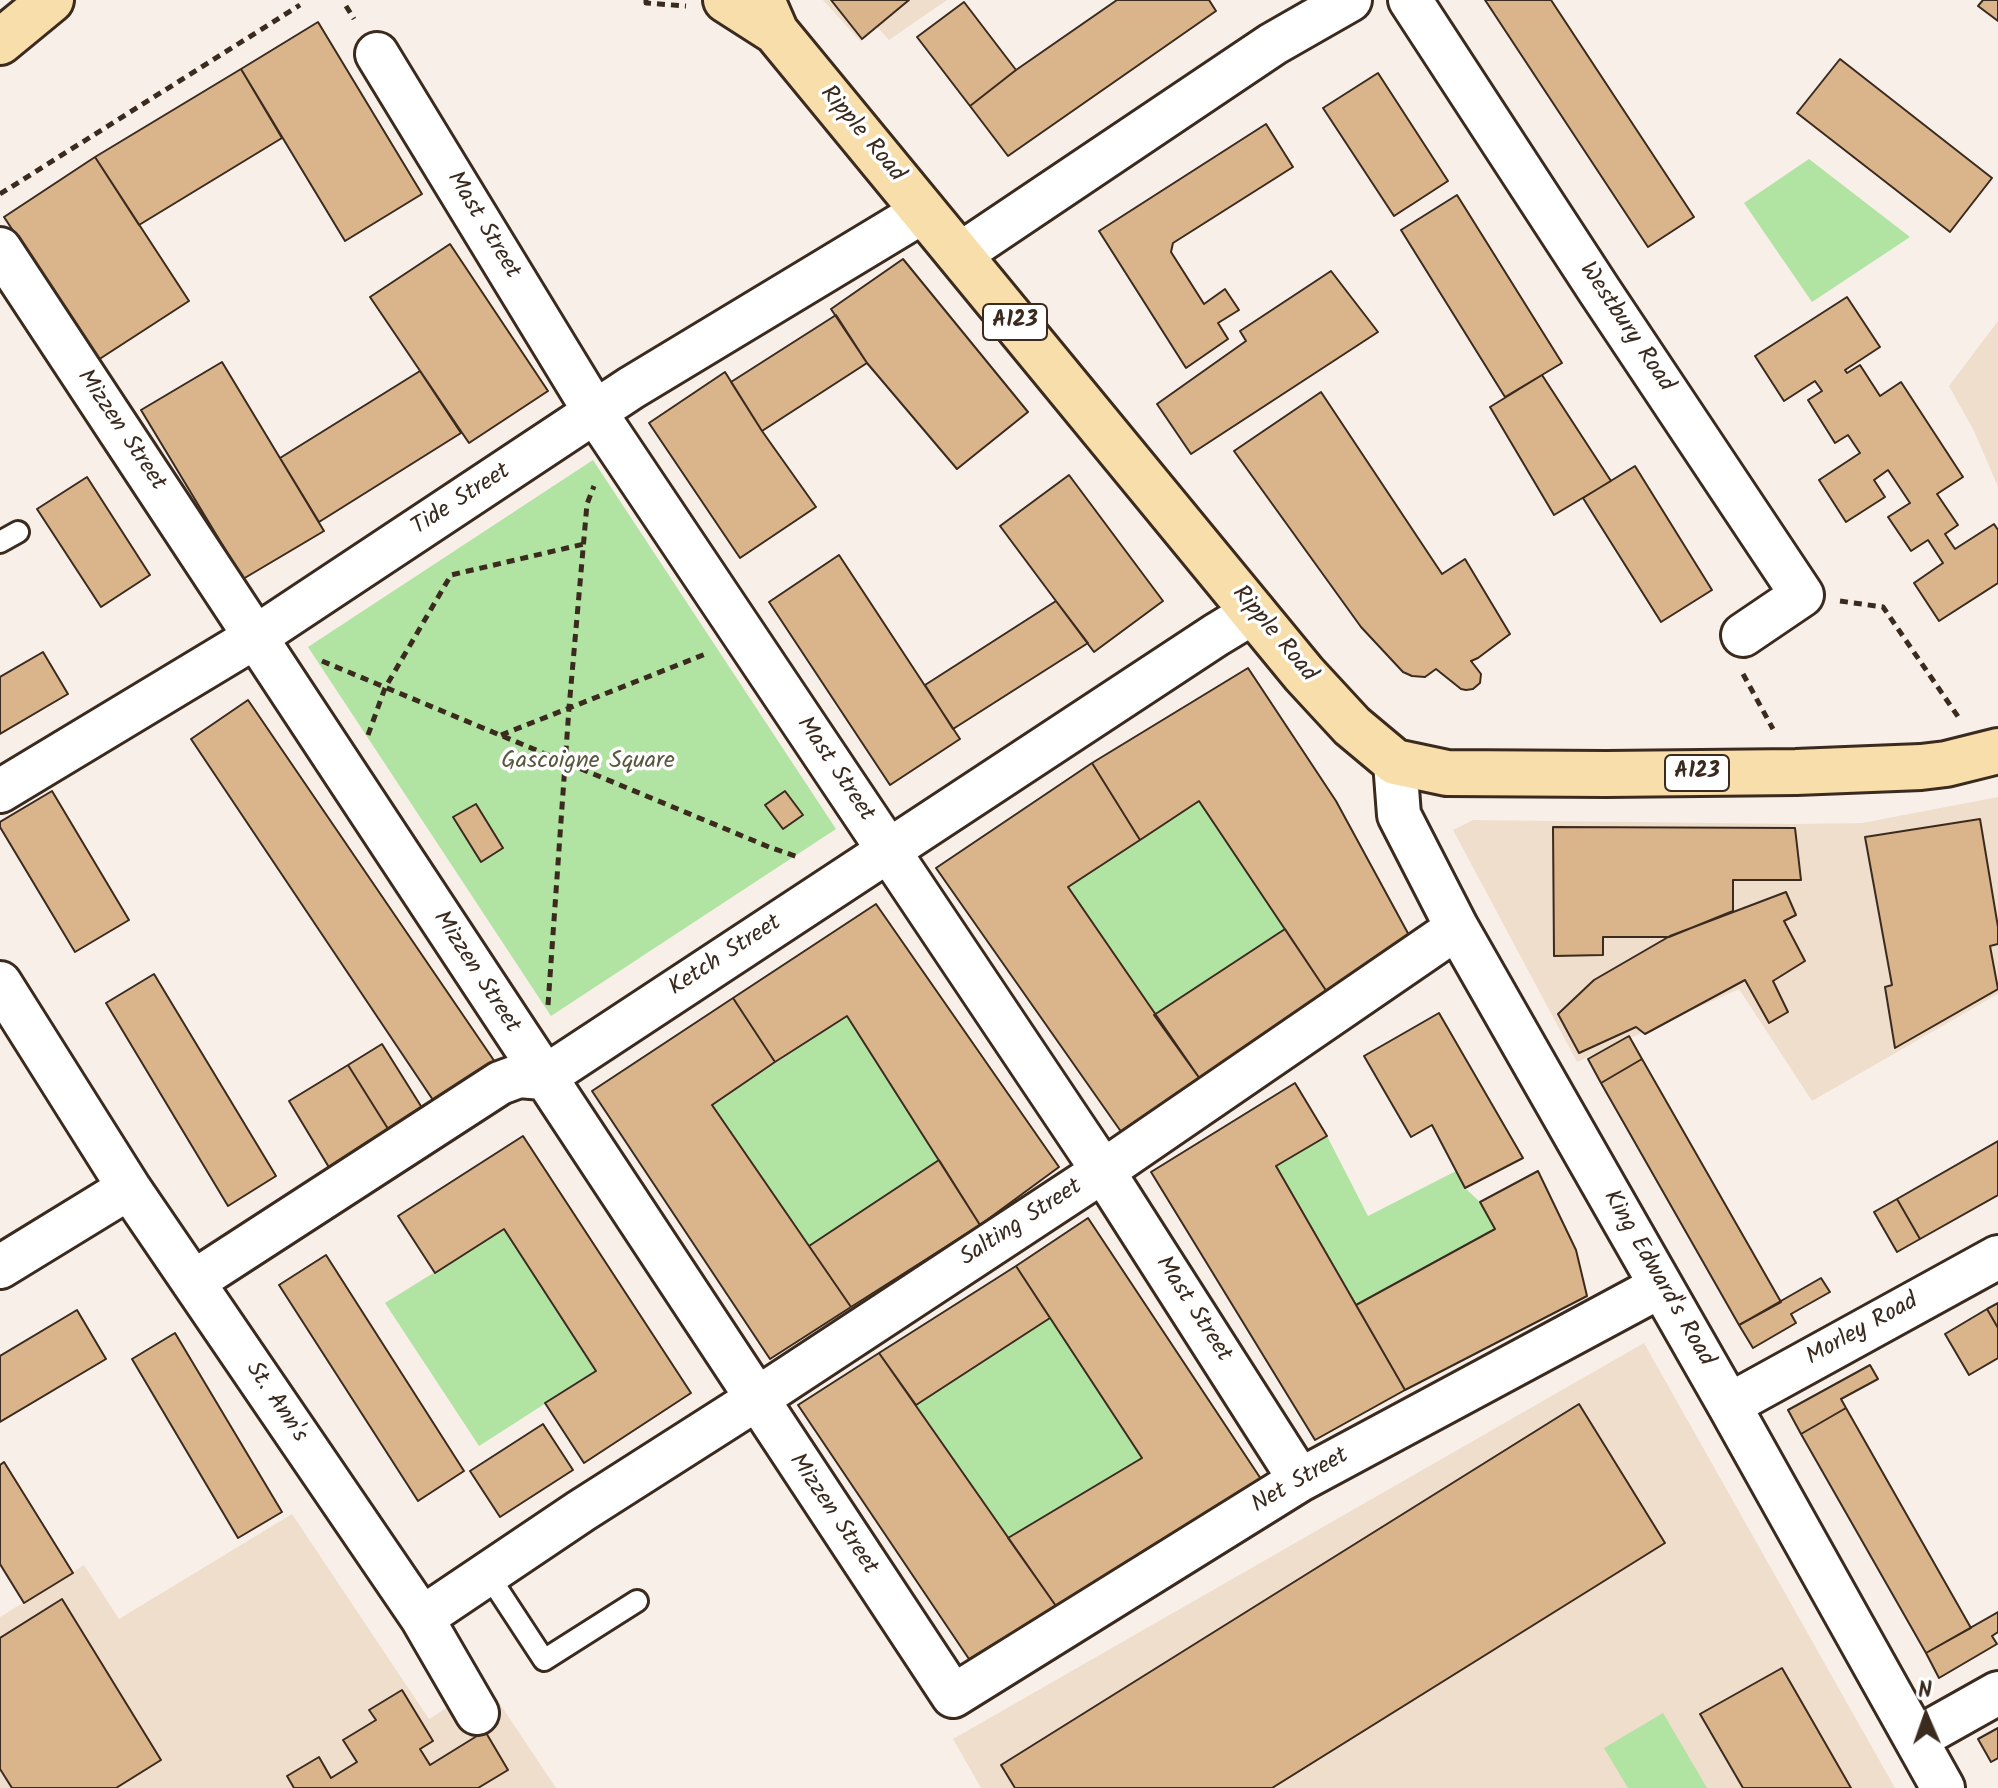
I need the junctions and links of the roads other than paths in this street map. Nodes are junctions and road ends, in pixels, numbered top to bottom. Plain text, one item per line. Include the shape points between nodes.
1 (51, 0) edge
2 (726, 0) edge
3 (1350, 0) edge
4 (1410, 0) edge
5 (769, 16) edge
6 (0, 42) edge
7 (377, 54) dead end
8 (924, 211) junction
9 (0, 249) edge
10 (959, 255) junction
11 (603, 424) junction
12 (1254, 612) junction
13 (257, 636) junction
14 (1743, 654) road end
15 (1991, 753) edge
16 (1395, 762) junction
17 (0, 791) edge
18 (888, 850) junction
19 (1457, 928) junction
20 (0, 983) edge
21 (543, 1078) junction
22 (1103, 1171) junction
23 (129, 1188) junction
24 (1998, 1257) edge
25 (0, 1267) edge
26 (193, 1282) junction
27 (1661, 1286) junction
28 (755, 1400) junction
29 (1729, 1405) junction
30 (1300, 1480) junction
31 (487, 1573) junction
32 (637, 1601) dead end
33 (422, 1618) junction
34 (1998, 1693) edge
35 (953, 1696) joint
36 (477, 1713) dead end
37 (1916, 1739) junction
38 (1943, 1788) edge

1 - 6 main road
2 - 5 main road, A123
3 - 10 street via 1273,44
4 - 14 street, Westbury Road via 1802,595
5 - 8 main road, Ripple Road / A123
7 - 11 street, Mast Street
8 - 10 main road, Ripple Road / A123
8 - 11 street, Tide Street via 631,388
9 - 13 street, Mizzen Street
10 - 12 main road, Ripple Road / A123
11 - 13 street, Tide Street
11 - 18 street, Mast Street
12 - 16 main road, Ripple Road / A123 via 1352,726
12 - 18 street, Ketch Street
13 - 17 street, Tide Street
13 - 21 street, Mizzen Street
15 - 16 main road, Ripple Road / A123 via 1921,767 1796,772 1447,773
16 - 19 street, King Edward's Road via 1399,815
18 - 21 street, Ketch Street
18 - 22 street, Mast Street
19 - 22 street, Salting Street
19 - 27 street, King Edward's Road
20 - 23 street, St. Ann's
21 - 26 street, Ketch Street via 519,1076 500,1083
21 - 28 street, Mizzen Street
22 - 28 street, Salting Street
22 - 30 street, Mast Street
23 - 25 street
23 - 26 street, St. Ann's
24 - 29 street, Morley Road
26 - 33 street, St. Ann's
27 - 29 street, King Edward's Road
27 - 30 street, Net Street
28 - 31 street, Salting Street
28 - 35 street, Mizzen Street
29 - 37 street, King Edward's Road
30 - 35 street, Net Street
31 - 32 lane via 544,1660
31 - 33 street
33 - 36 street, St. Ann's
34 - 37 street
37 - 38 street, King Edward's Road

